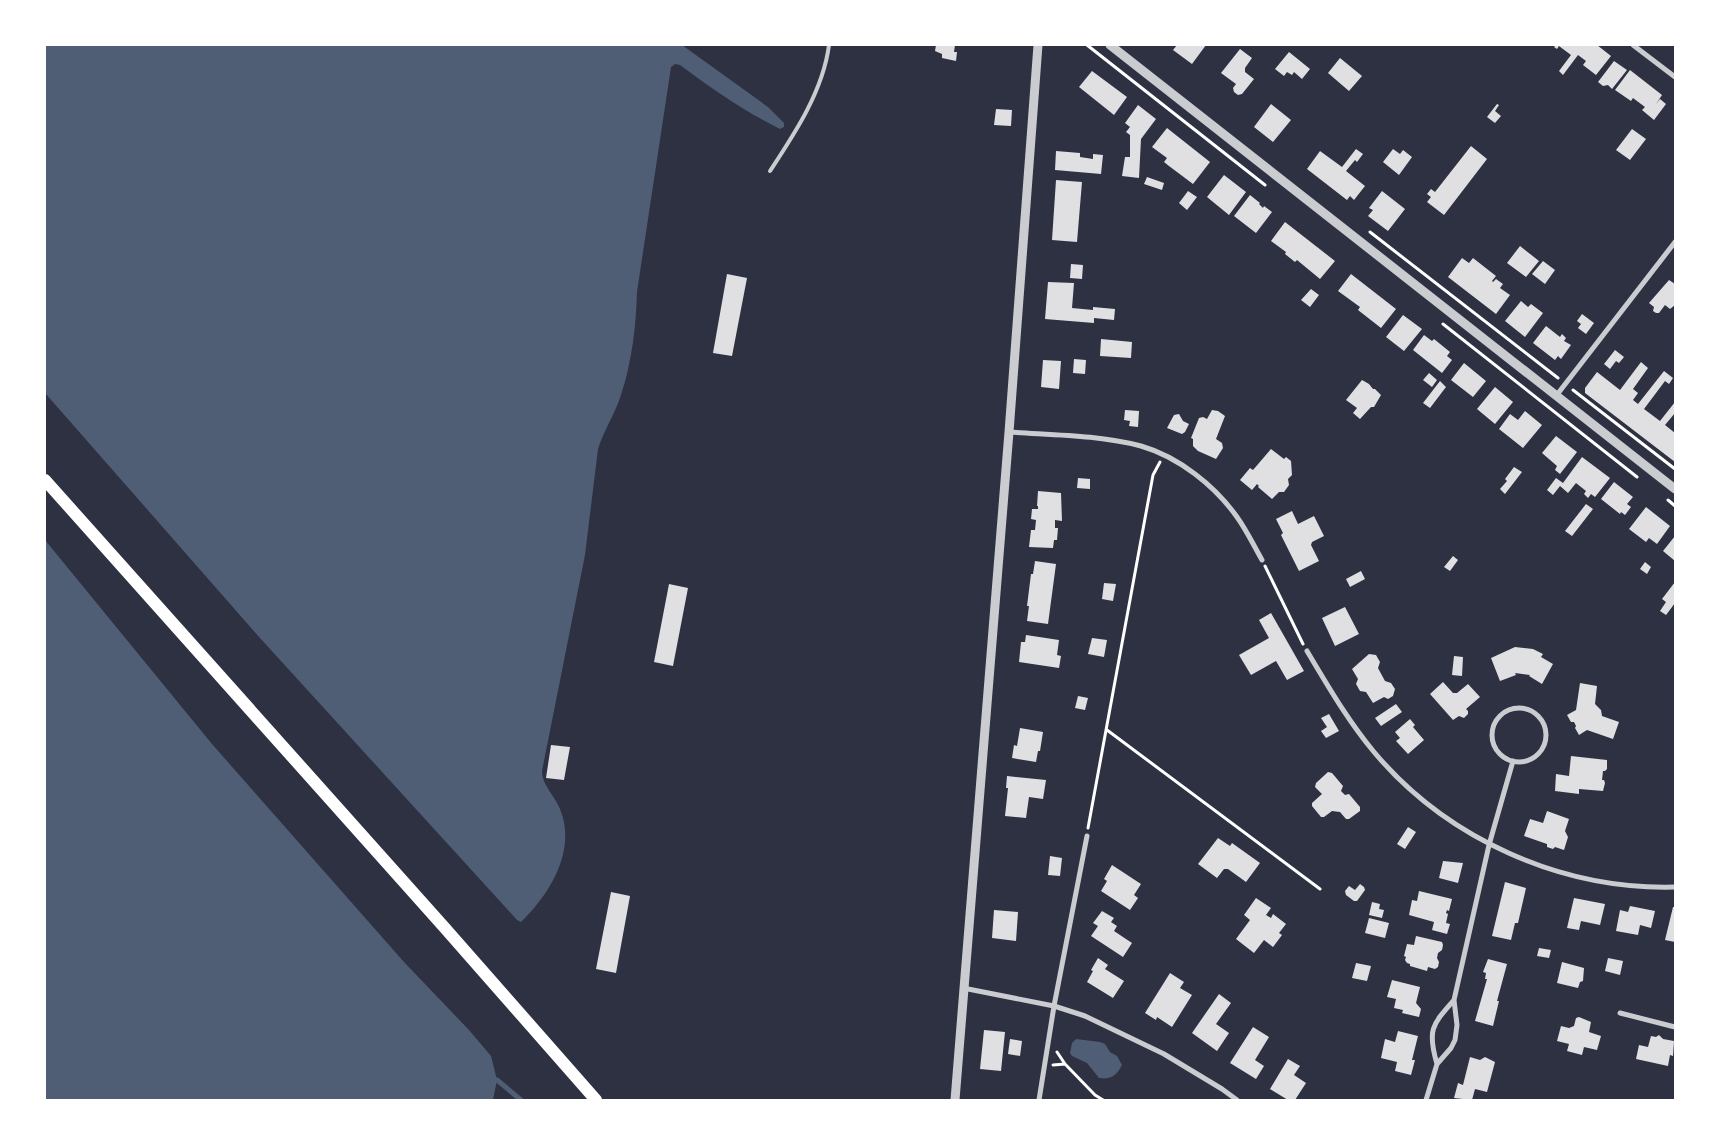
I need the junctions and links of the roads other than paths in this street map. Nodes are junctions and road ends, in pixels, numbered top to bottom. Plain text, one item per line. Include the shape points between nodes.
1 (829, 45) edge
2 (1038, 45) edge
3 (1110, 45) edge
4 (1633, 45) edge
5 (1675, 77) edge
6 (770, 171) dead end
7 (1675, 242) edge
8 (1556, 397) junction
9 (1009, 432) junction
10 (45, 480) edge
11 (1675, 489) edge
12 (1262, 560) road end
13 (1307, 651) road end
14 (1513, 761) junction
15 (1087, 836) road end
16 (1489, 845) junction
17 (1675, 887) edge
18 (963, 988) junction
19 (1454, 1000) junction
20 (1054, 1006) junction
21 (1620, 1013) dead end
22 (1675, 1027) edge
23 (1437, 1064) junction
24 (596, 1100) edge
25 (955, 1100) edge
26 (1040, 1100) edge
27 (1237, 1100) edge
28 (1426, 1100) edge

1 - 6 lane via 824,69 810,103
2 - 9 street
3 - 8 street
4 - 5 street
7 - 8 street
8 - 11 street
9 - 12 street via 1106,440 1142,446 1164,455 1185,467 1223,500 1238,518
9 - 18 street
10 - 24 main road
13 - 16 street via 1346,716 1374,753 1409,788 1450,821
14 - 14 street via 1532,758 1544,744 1544,726 1538,715 1525,708 1506,710 1493,726 1496,750
14 - 16 street
15 - 20 street
16 - 17 street via 1564,874 1621,885
16 - 19 street
18 - 20 street
18 - 25 street
19 - 23 street via 1455,1040
19 - 23 street via 1438,1019 1432,1033
20 - 26 street
20 - 27 street via 1084,1016 1164,1054
21 - 22 street
23 - 28 street

